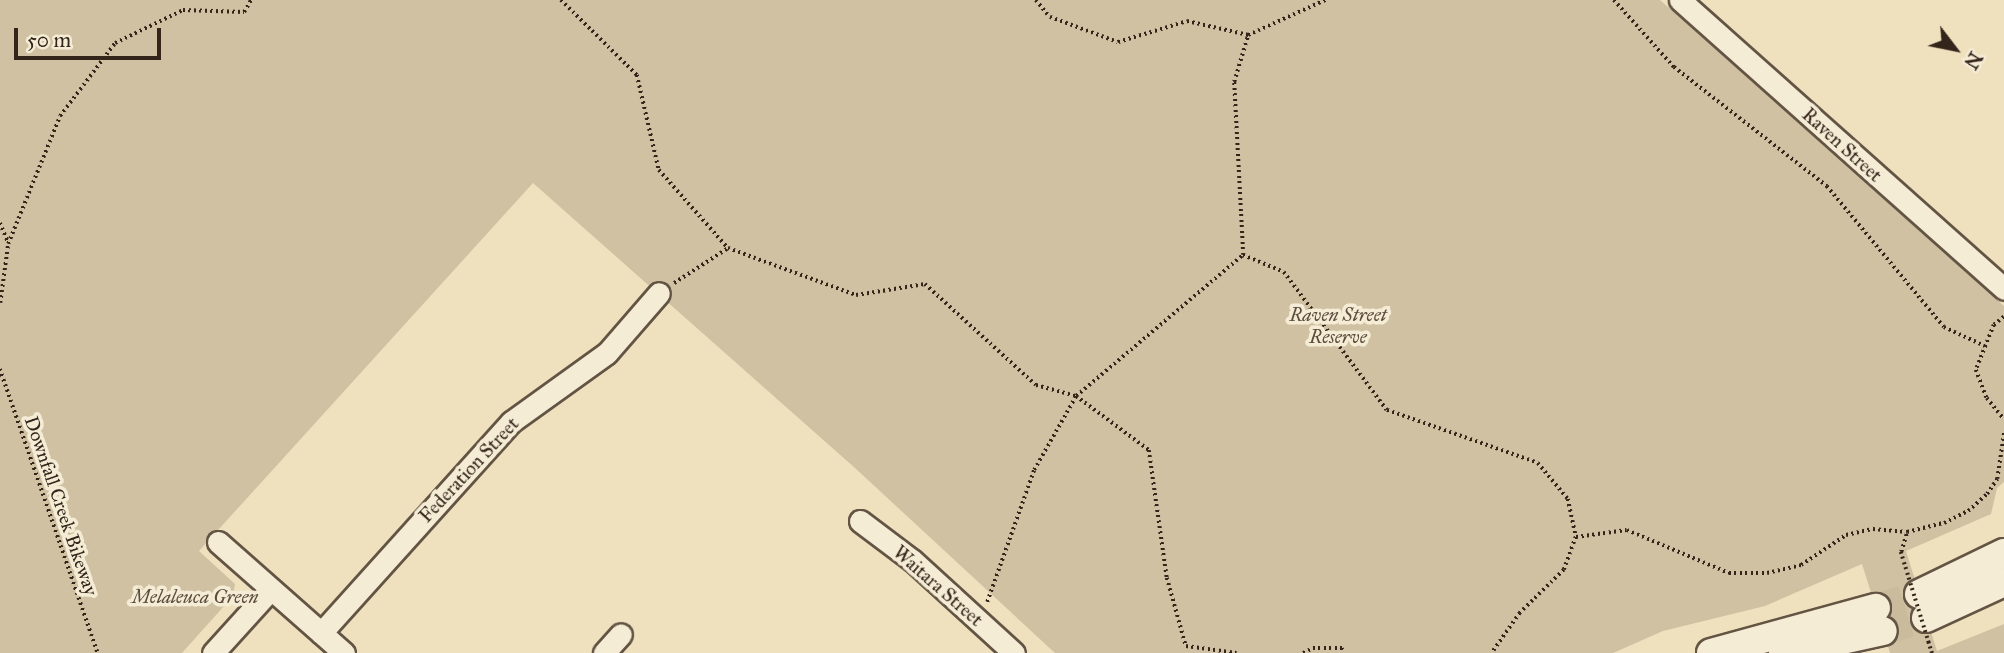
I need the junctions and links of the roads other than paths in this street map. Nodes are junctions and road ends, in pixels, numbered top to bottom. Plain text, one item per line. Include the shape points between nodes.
1 (1680, 0) edge
2 (2004, 289) edge
3 (659, 293) road end
4 (860, 521) dead end
5 (218, 542) dead end
6 (2004, 553) edge
7 (2004, 582) edge
8 (271, 589) junction
9 (321, 633) junction
10 (621, 634) dead end
11 (213, 653) edge
12 (344, 653) edge
13 (604, 653) edge
14 (1014, 653) edge
15 (1712, 653) edge
16 (1783, 653) edge

1 - 2 street, Raven Street
3 - 9 street, Federation Street via 607,353 511,422
4 - 14 street, Waitara Street via 912,560
5 - 8 street
6 - 7 main road via 1923,606
8 - 9 street
8 - 11 street
9 - 12 street
10 - 13 street
15 - 16 main road via 1880,620

